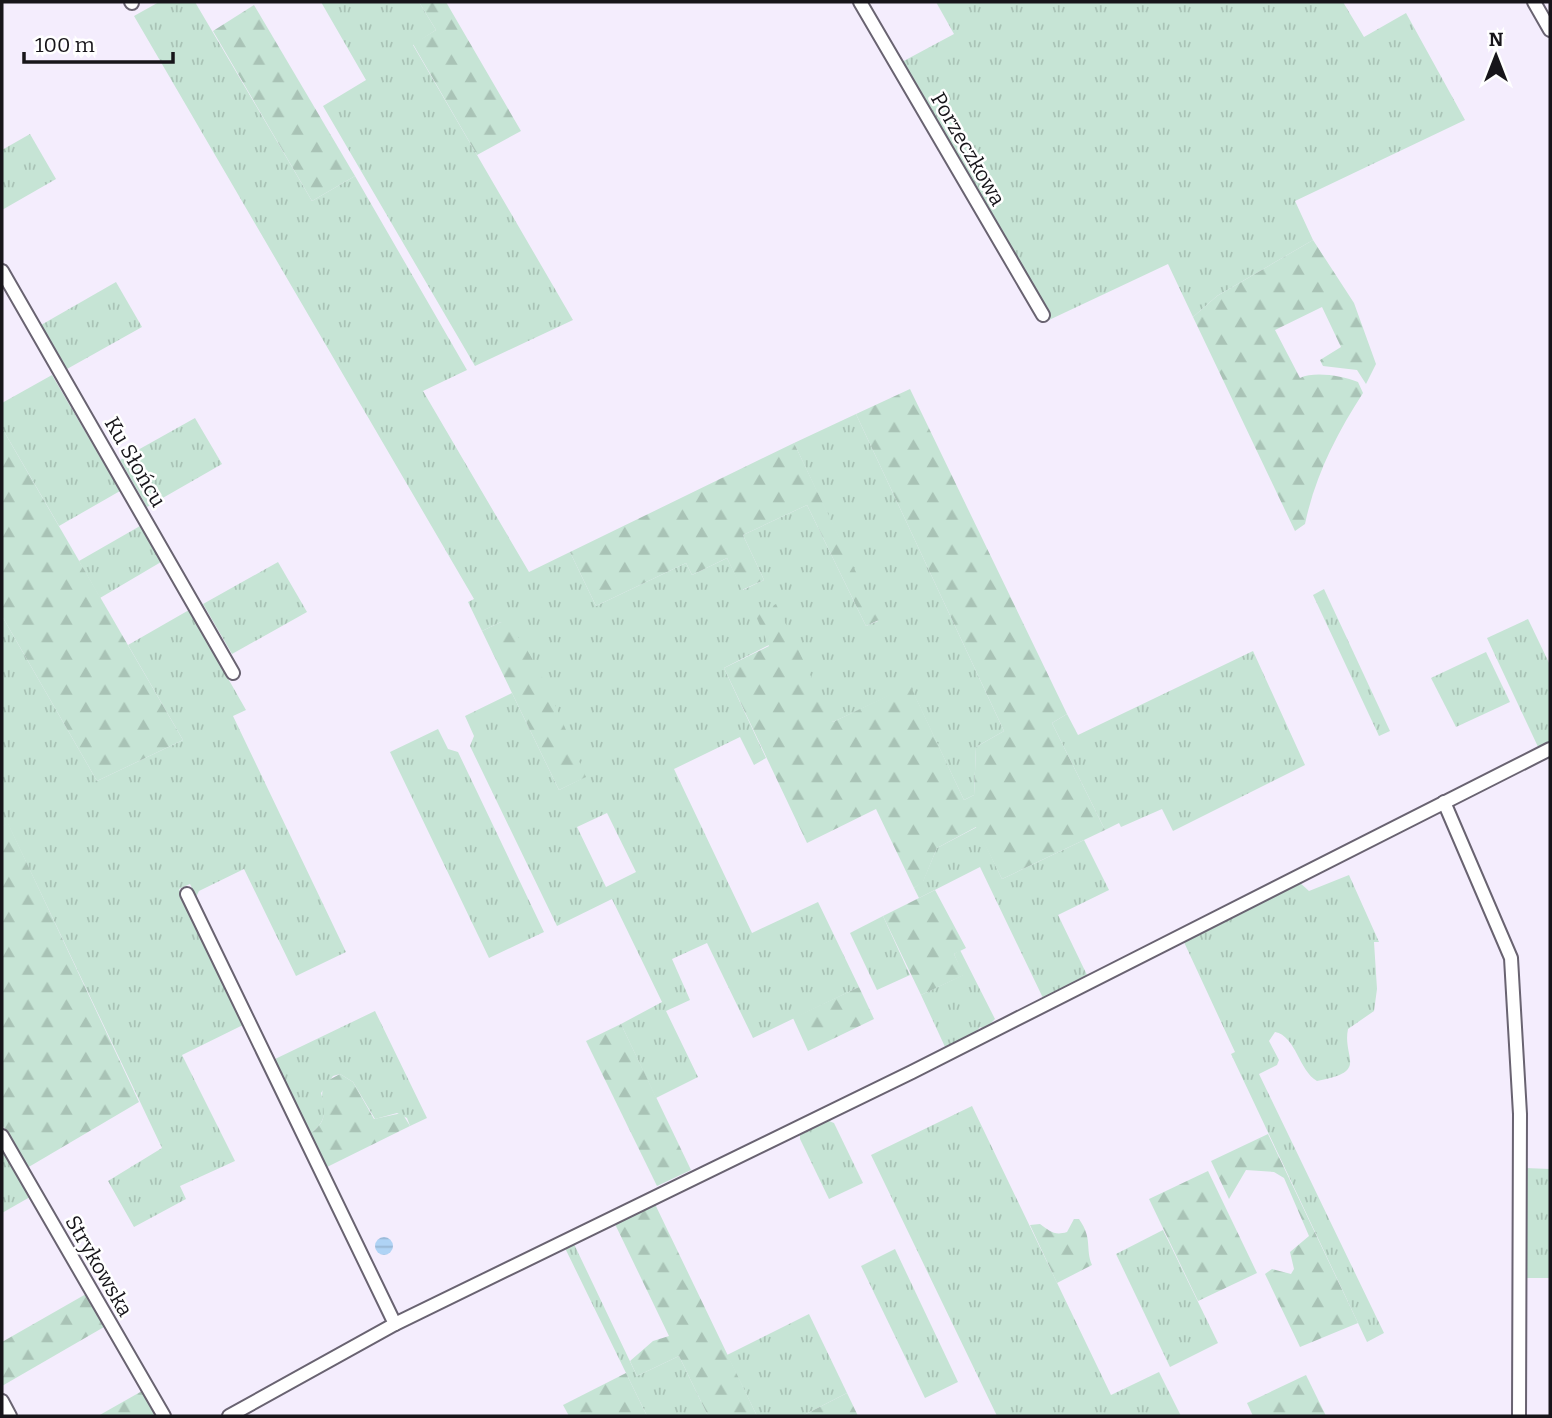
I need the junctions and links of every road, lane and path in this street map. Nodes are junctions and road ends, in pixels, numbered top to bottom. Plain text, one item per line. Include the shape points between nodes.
1 (860, 2) edge
2 (1534, 2) edge
3 (1550, 30) edge
4 (2, 271) edge
5 (1043, 315) dead end
6 (233, 673) dead end
7 (1550, 749) edge
8 (1444, 802) junction
9 (187, 894) dead end
10 (2, 1136) edge
11 (395, 1324) junction
12 (2, 1402) edge
13 (10, 1416) edge
14 (164, 1416) edge
15 (229, 1416) edge
16 (1519, 1416) edge

1 - 5 street, Porzeczkowa
2 - 3 street
4 - 6 street, Ku Słońcu
7 - 8 street
8 - 11 street via 912,1072
8 - 16 street via 1511,958 1520,1114
9 - 11 street
10 - 14 street, Strykowska
11 - 15 street
12 - 13 street

